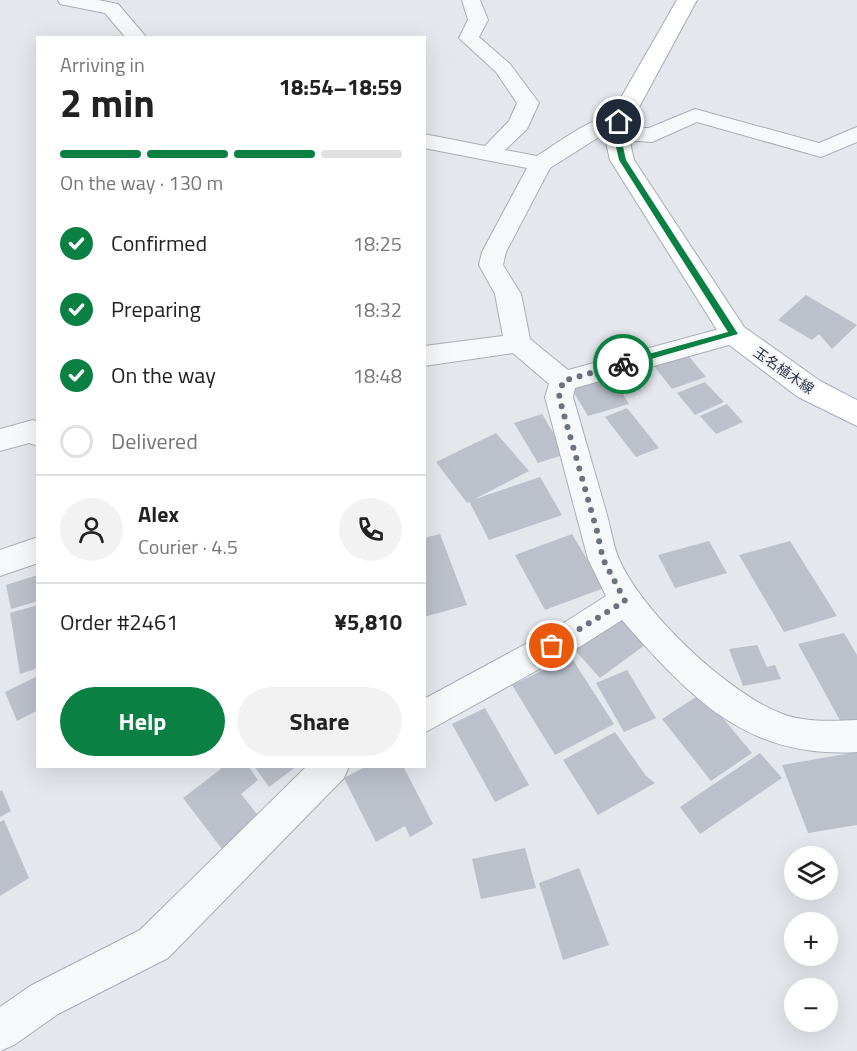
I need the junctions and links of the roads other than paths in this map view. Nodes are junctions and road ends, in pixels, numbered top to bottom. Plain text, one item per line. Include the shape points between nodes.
1 (67, 0) edge
2 (471, 0) edge
3 (687, 0) edge
4 (136, 36) edge
5 (619, 128) junction
6 (857, 134) edge
7 (426, 141) edge
8 (493, 153) junction
9 (541, 164) junction
10 (734, 334) junction
11 (518, 343) junction
12 (426, 356) edge
13 (563, 381) junction
14 (857, 414) edge
15 (36, 433) edge
16 (0, 440) edge
17 (36, 551) edge
18 (0, 564) edge
19 (625, 601) junction
20 (426, 716) edge
21 (857, 736) edge
22 (330, 768) edge
23 (0, 1031) edge

1 - 4 street via 111,8
2 - 8 street via 478,20 470,38 503,68 528,103 519,124
3 - 5 main road
5 - 6 street via 652,135 695,115 821,150
5 - 9 street via 608,122
5 - 10 main road, 玉名植木線 via 622,160
7 - 8 street
8 - 9 street
9 - 11 street via 494,252 491,265 508,294
10 - 13 street
10 - 14 main road, 玉名植木線 via 809,389
11 - 12 street
11 - 13 street
13 - 19 street via 559,397 603,559
15 - 16 street
17 - 18 street
19 - 20 street via 560,642
19 - 21 street via 683,663 734,705 776,728 830,738
22 - 23 street via 154,944 44,1000

